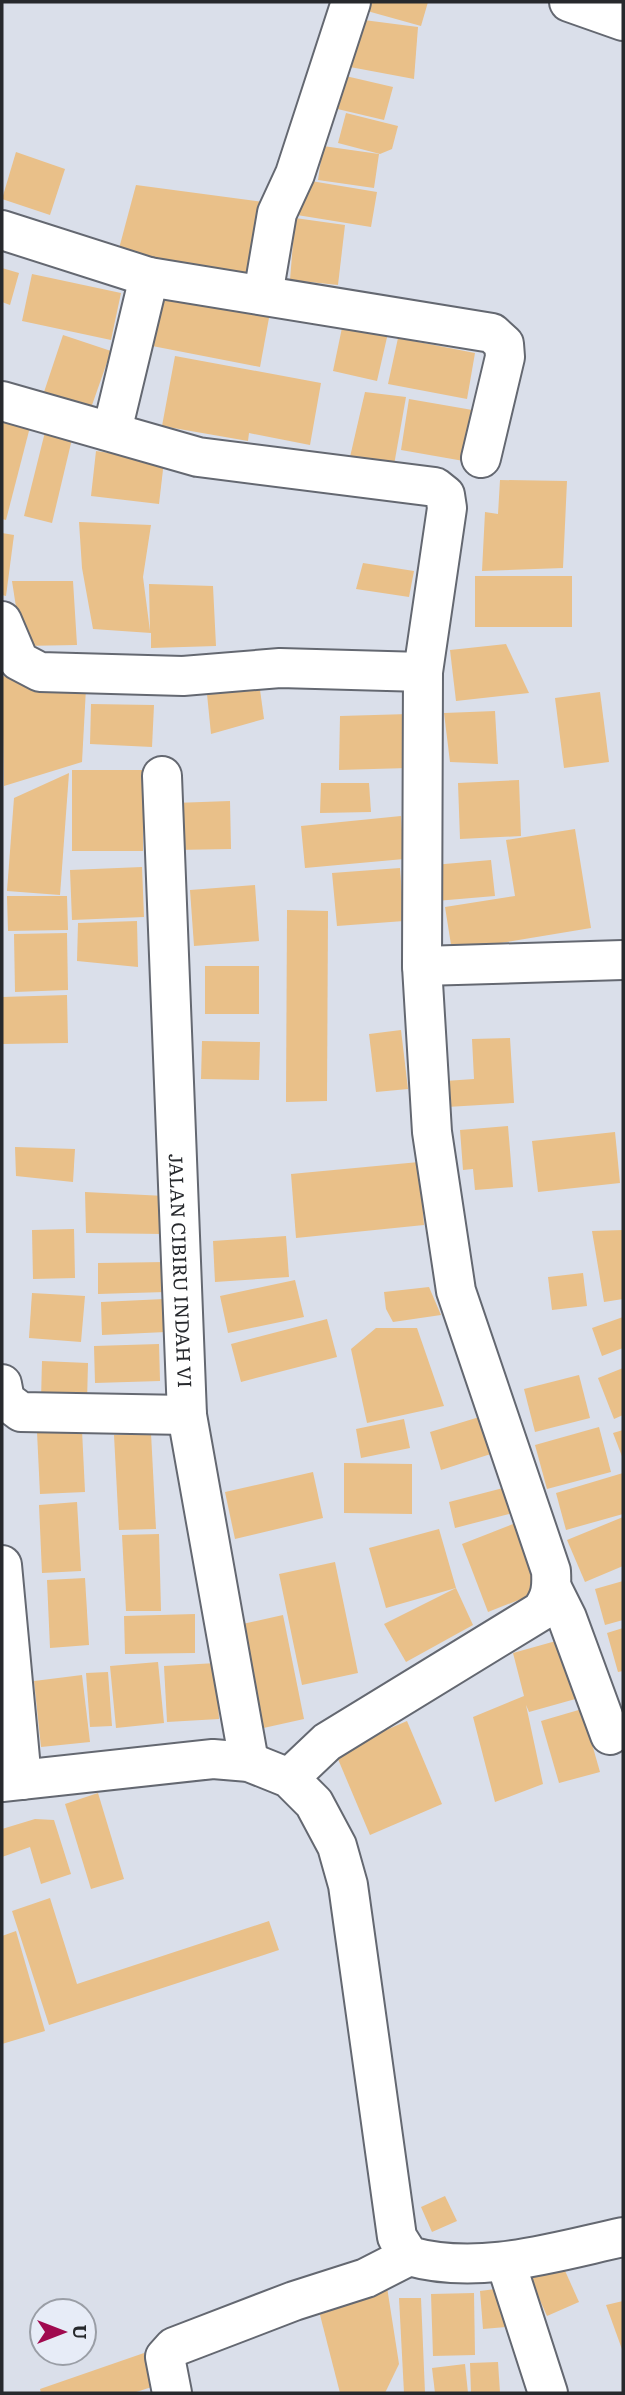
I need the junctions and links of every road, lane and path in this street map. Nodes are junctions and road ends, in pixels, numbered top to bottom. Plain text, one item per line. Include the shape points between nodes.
1 (351, 2) edge
2 (569, 2) edge
3 (623, 21) edge
4 (2, 230) edge
5 (149, 277) junction
6 (263, 295) junction
7 (2, 401) edge
8 (112, 432) junction
9 (481, 458) dead end
10 (2, 621) edge
11 (423, 672) junction
12 (162, 776) dead end
13 (623, 960) edge
14 (422, 966) junction
15 (2, 1384) edge
16 (187, 1415) junction
17 (2, 1565) edge
18 (552, 1588) junction
19 (610, 1735) dead end
20 (249, 1762) junction
21 (289, 1779) junction
22 (12, 1781) edge
23 (623, 2237) edge
24 (409, 2256) junction
25 (506, 2263) junction
26 (172, 2393) edge
27 (548, 2393) edge

1 - 6 street via 296,174 277,213
2 - 3 street
4 - 5 street
5 - 6 street
5 - 8 street
6 - 9 street via 477,328 501,338 505,357
7 - 8 street
8 - 11 street via 198,457 435,487 445,495 447,508
10 - 11 street via 19,661 40,672 183,676 280,668
11 - 14 street
12 - 16 street, JALAN CIBIRU INDAH VI
13 - 14 street
14 - 18 street via 432,1132 456,1290 551,1572
15 - 16 street via 5,1400 21,1412
16 - 20 street, JALAN CIBIRU INDAH VI
17 - 22 street
18 - 19 street
18 - 21 street via 541,1611 327,1742
20 - 21 street
20 - 22 street via 213,1759
21 - 24 street via 314,1803 337,1846 348,1885 397,2236
23 - 25 street
24 - 25 street
24 - 26 street via 366,2278 174,2347 166,2357
25 - 27 street

